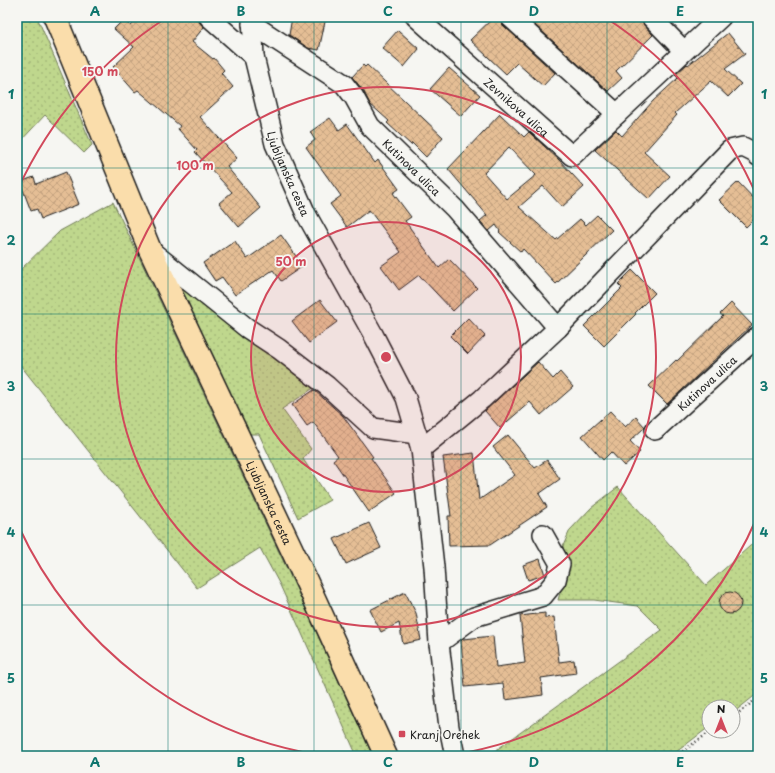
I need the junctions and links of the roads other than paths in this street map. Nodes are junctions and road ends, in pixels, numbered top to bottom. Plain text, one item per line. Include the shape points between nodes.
1 (55, 17) edge
2 (209, 17) edge
3 (416, 17) edge
4 (510, 17) edge
5 (651, 17) edge
6 (721, 17) edge
7 (252, 21) edge
8 (684, 51) junction
9 (254, 57) junction
10 (617, 114) junction
11 (758, 156) edge
12 (150, 250) junction
13 (558, 328) junction
14 (758, 336) edge
15 (655, 430) dead end
16 (419, 441) junction
17 (543, 534) dead end
18 (439, 643) junction
19 (386, 756) edge
20 (455, 756) edge

1 - 12 main road, Ljubljanska cesta
2 - 9 street
3 - 10 street, Zevnikova ulica via 572,156
4 - 10 street
5 - 8 street
6 - 8 street, Zevnikova ulica
7 - 9 street, Kutinova ulica
7 - 13 street, Kutinova ulica via 344,84 370,126 455,209
8 - 10 street, Zevnikova ulica
9 - 16 street, Ljubljanska cesta via 278,151 306,214 406,398
11 - 13 street via 743,146 730,150
12 - 16 street, Ljubljanska cesta via 247,328 279,349 326,386 373,428
12 - 19 main road, Ljubljanska cesta via 291,546
13 - 16 street via 482,399
14 - 15 street, Kutinova ulica
16 - 18 street, Ljubljanska cesta via 434,568
17 - 18 street via 560,564 556,580 543,596 474,617
18 - 20 street, Ljubljanska cesta

